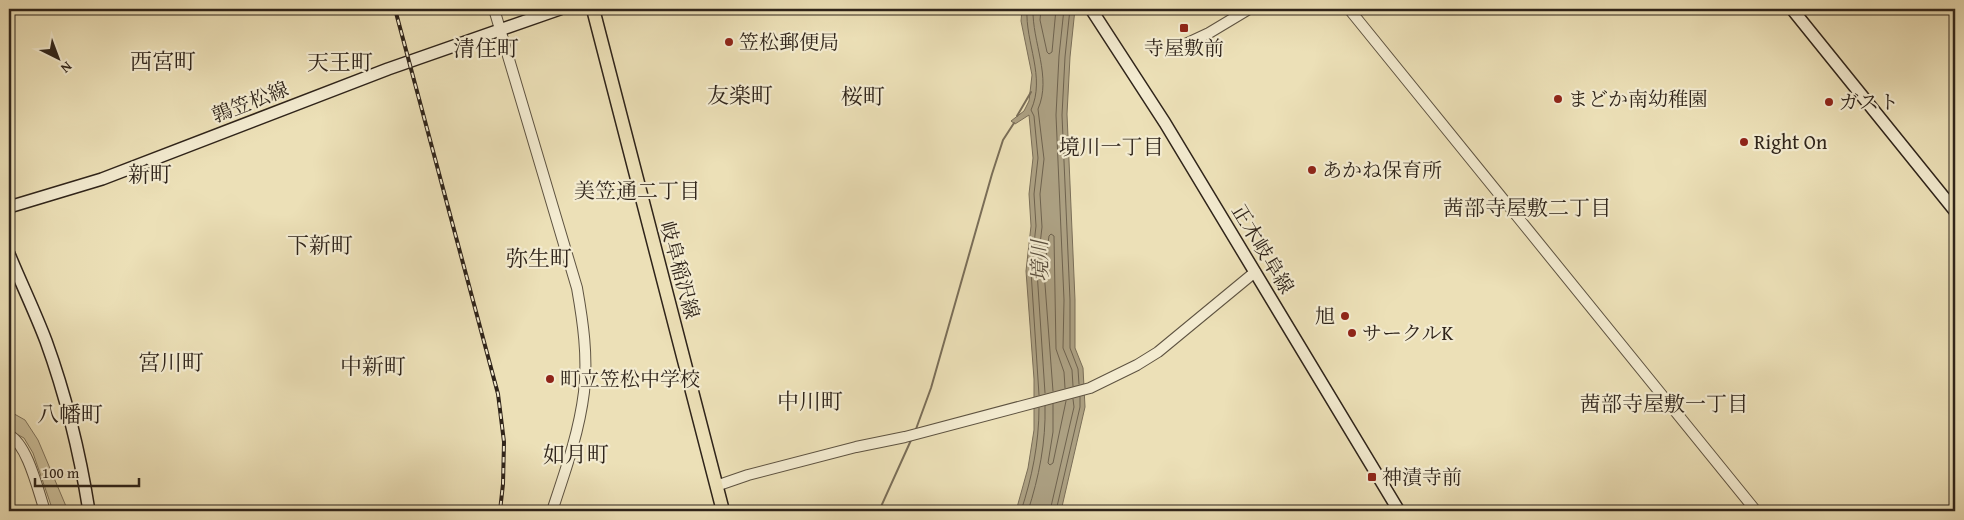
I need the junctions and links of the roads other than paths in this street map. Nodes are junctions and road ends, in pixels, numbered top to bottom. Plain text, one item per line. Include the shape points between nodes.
1 (494, 9) edge
2 (560, 9) edge
3 (593, 9) edge
4 (1091, 9) edge
5 (1249, 9) edge
6 (1349, 9) edge
7 (1792, 9) edge
8 (500, 30) junction
9 (1179, 47) dead end
10 (9, 208) edge
11 (1955, 211) edge
12 (9, 254) edge
13 (1255, 272) junction
14 (9, 435) edge
15 (716, 486) junction
16 (45, 511) edge
17 (89, 511) edge
18 (552, 511) edge
19 (723, 511) edge
20 (1399, 511) edge
21 (1756, 511) edge

1 - 8 street
2 - 8 main road, 鶉笠松線
3 - 15 main road, 岐阜稲沢線
4 - 13 main road, 正木岐阜線
5 - 9 street
6 - 21 street
7 - 11 main road
8 - 10 main road, 鶉笠松線 via 102,179
8 - 18 street via 577,288 584,328 585,371 580,417
12 - 17 main road via 46,340 59,380
13 - 15 street via 1158,352 1090,388 766,470
13 - 20 main road, 正木岐阜線
14 - 16 street via 23,450
15 - 19 main road, 岐阜稲沢線

